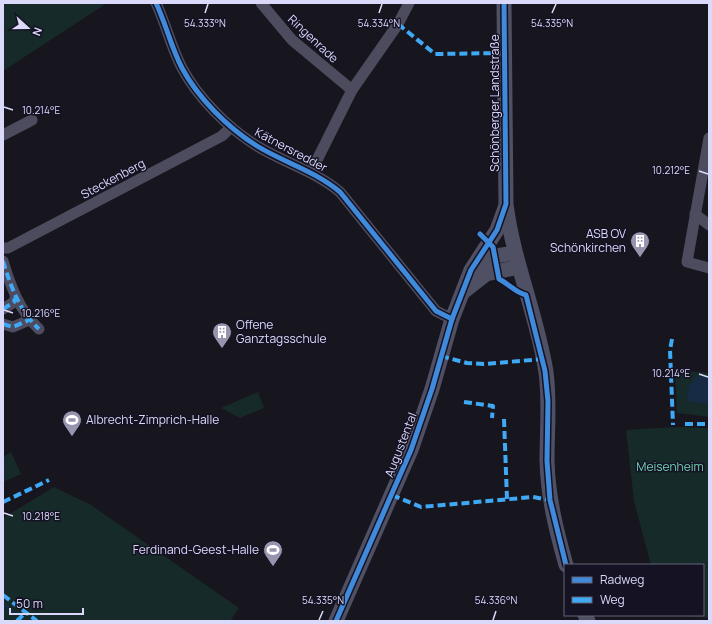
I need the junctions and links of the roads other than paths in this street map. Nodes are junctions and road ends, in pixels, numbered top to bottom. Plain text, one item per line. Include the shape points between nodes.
1 (156, 3) edge
2 (261, 3) edge
3 (409, 3) edge
4 (504, 3) edge
5 (352, 90) junction
6 (32, 120) dead end
7 (231, 127) junction
8 (3, 135) edge
9 (709, 138) edge
10 (311, 172) junction
11 (506, 204) junction
12 (695, 214) junction
13 (709, 225) edge
14 (3, 248) edge
15 (517, 260) junction
16 (3, 261) edge
17 (709, 268) edge
18 (472, 270) junction
19 (462, 293) junction
20 (15, 298) junction
21 (3, 309) edge
22 (452, 319) junction
23 (29, 320) junction
24 (3, 324) edge
25 (39, 329) dead end
26 (566, 564) edge
27 (336, 621) edge

1 - 7 street, Kätnersredder via 182,68 207,102
2 - 5 street, Ringenrade via 292,40
3 - 5 street via 398,24
4 - 11 street, Schönberger Landstraße
5 - 10 street
6 - 8 street
7 - 10 street, Kätnersredder via 271,154
7 - 14 street, Steckenberg via 222,136 8,248
9 - 12 street
10 - 22 street, Kätnersredder via 340,192 436,311
11 - 15 street, Schönberger Landstraße
11 - 18 street, Augustental via 497,230
12 - 13 street
12 - 17 street via 687,262
15 - 18 street via 495,256
15 - 19 street via 486,274
15 - 26 street, Schönberger Landstraße via 545,371 550,500
16 - 20 street
18 - 19 street, Augustental
19 - 22 street, Augustental
20 - 21 street via 14,302
20 - 23 street
22 - 27 street, Augustental via 411,450
23 - 24 street via 13,327
23 - 25 street

